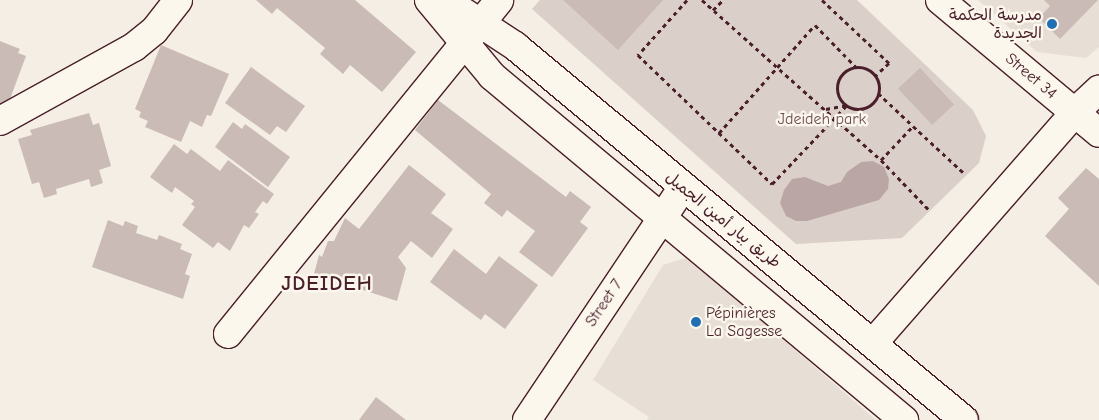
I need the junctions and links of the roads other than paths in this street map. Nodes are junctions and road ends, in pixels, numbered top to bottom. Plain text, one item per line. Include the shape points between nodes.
1 (178, 0) edge
2 (429, 0) edge
3 (445, 0) edge
4 (499, 0) edge
5 (940, 0) edge
6 (472, 31) junction
7 (1099, 90) edge
8 (1075, 112) junction
9 (0, 121) edge
10 (1099, 133) edge
11 (683, 187) junction
12 (663, 216) junction
13 (228, 334) dead end
14 (874, 342) junction
15 (527, 420) edge
16 (904, 420) edge
17 (964, 420) edge

1 - 9 street via 154,31 134,47
2 - 6 street
3 - 6 street
4 - 6 street
5 - 8 street, Street 34
6 - 11 street, طريق بيار أمين الجميل via 515,46
6 - 12 street via 492,76
6 - 13 street
7 - 8 street
8 - 10 street, Street 34
8 - 14 street
11 - 12 street, Street 7
11 - 14 street, طريق بيار أمين الجميل
12 - 15 street, Street 7
12 - 16 street
14 - 17 street, طريق بيار أمين الجميل

